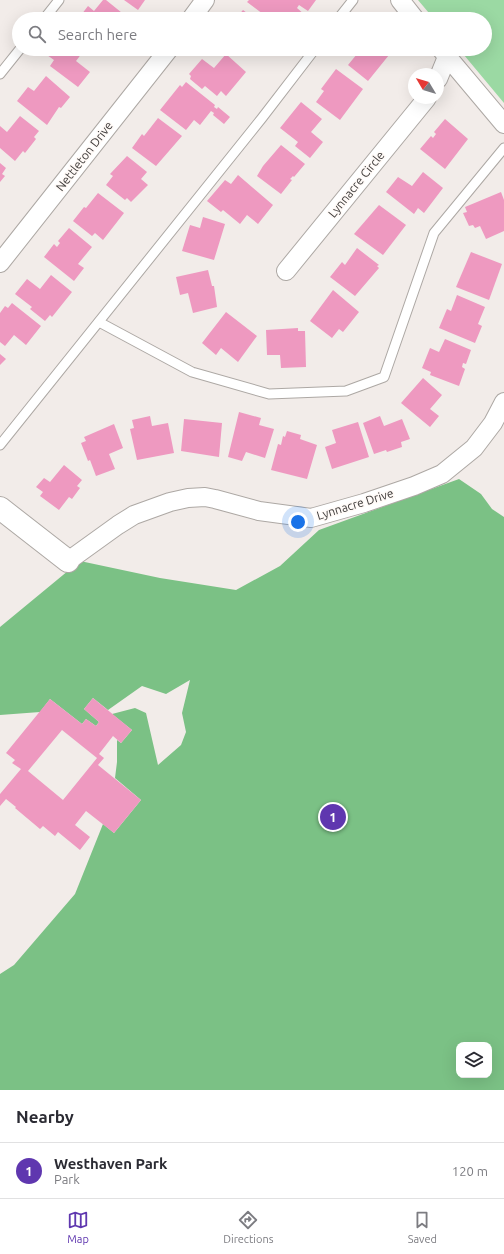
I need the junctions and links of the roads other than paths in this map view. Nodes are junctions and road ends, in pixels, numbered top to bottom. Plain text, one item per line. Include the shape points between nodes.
1 (59, 0) edge
2 (205, 0) edge
3 (353, 0) edge
4 (400, 0) edge
5 (50, 12) edge
6 (196, 12) edge
7 (344, 12) edge
8 (410, 12) edge
9 (14, 56) edge
10 (163, 56) edge
11 (310, 56) edge
12 (443, 56) edge
13 (447, 56) edge
14 (441, 68) edge
15 (0, 74) edge
16 (422, 104) edge
17 (504, 124) edge
18 (504, 148) edge
19 (0, 263) edge
20 (286, 271) dead end
21 (99, 322) junction
22 (504, 402) edge
23 (0, 445) edge
24 (0, 508) edge
25 (68, 561) joint

1 - 5 lane
2 - 6 street
3 - 7 lane
4 - 8 street
9 - 15 lane
10 - 19 street, Nettleton Drive
11 - 21 lane
12 - 14 street
13 - 17 street
16 - 20 street, Lynnacre Circle
18 - 21 lane via 434,233 384,378 346,391 269,394 192,372
21 - 23 lane
22 - 25 street, Lynnacre Drive via 493,424 474,448 442,474 414,486 311,518 260,511 215,499 188,498 134,515
24 - 25 street

